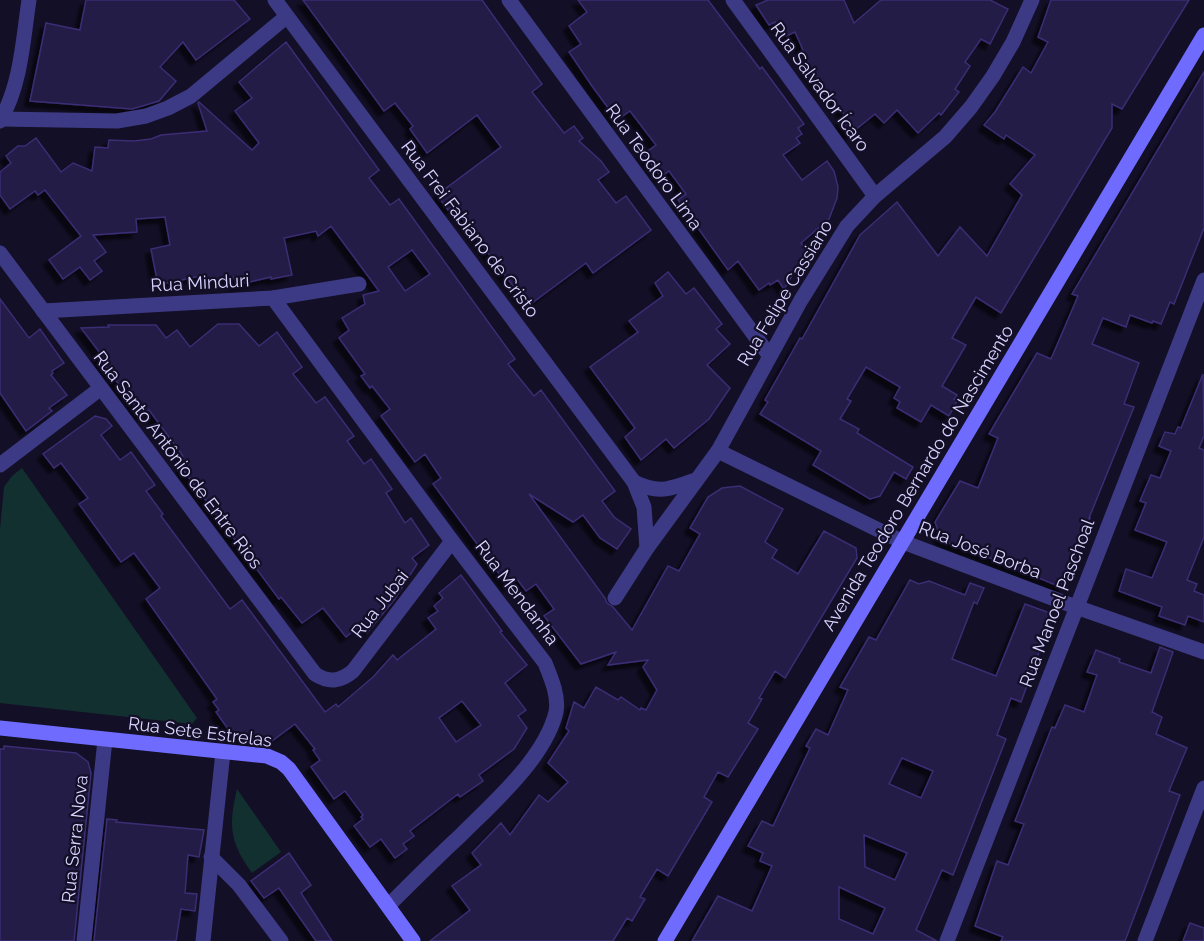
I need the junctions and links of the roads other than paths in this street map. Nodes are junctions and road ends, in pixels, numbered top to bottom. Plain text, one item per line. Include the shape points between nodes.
1 (29, 0) edge
2 (275, 0) edge
3 (509, 0) edge
4 (733, 0) edge
5 (1032, 0) edge
6 (286, 17) junction
7 (1204, 35) edge
8 (1, 120) edge
9 (875, 196) junction
10 (0, 253) edge
11 (1204, 280) edge
12 (359, 284) dead end
13 (273, 298) junction
14 (43, 311) junction
15 (769, 355) junction
16 (100, 388) junction
17 (718, 451) junction
18 (0, 465) edge
19 (696, 480) junction
20 (634, 482) junction
21 (452, 542) junction
22 (903, 542) junction
23 (647, 549) junction
24 (615, 598) dead end
25 (1076, 607) junction
26 (1204, 652) edge
27 (332, 681) joint
28 (0, 728) edge
29 (105, 740) junction
30 (223, 752) junction
31 (1204, 788) edge
32 (211, 857) junction
33 (388, 906) junction
34 (84, 941) edge
35 (203, 941) edge
36 (282, 941) edge
37 (413, 941) edge
38 (665, 941) edge
39 (947, 941) edge
40 (1145, 941) edge

1 - 8 street via 17,73
2 - 6 street, Rua Frei Fabiano de Cristo
3 - 15 street, Rua Teodoro Lima
4 - 9 street, Rua Salvador Ícaro
5 - 9 street, Rua Felipe Cassiano via 998,68 971,107 945,137
6 - 8 street via 191,96 146,116 117,121
6 - 20 street, Rua Frei Fabiano de Cristo
7 - 22 street, Avenida Teodoro Bernardo do Nascimento
9 - 15 street, Rua Felipe Cassiano via 847,226 826,257
10 - 14 street, Rua Santo Antônio de Entre Rios
11 - 25 street, Rua Manoel Paschoal
12 - 13 street, Rua Minduri
13 - 14 street, Rua Minduri
13 - 21 street, Rua Mendanha
14 - 16 street, Rua Santo Antônio de Entre Rios
15 - 17 street, Rua Felipe Cassiano
16 - 18 street
16 - 27 street, Rua Santo Antônio de Entre Rios via 303,660 315,674
17 - 19 street, Rua Felipe Cassiano
17 - 22 street, Rua José Borba
19 - 20 street via 663,490
19 - 23 street, Rua Felipe Cassiano
20 - 23 street, Rua Frei Fabiano de Cristo via 644,507
21 - 27 street, Rua Jubai via 353,671
21 - 33 street, Rua Mendanha via 545,663 555,687 556,710 547,734 507,789
22 - 25 street, Rua José Borba
22 - 38 street, Avenida Teodoro Bernardo do Nascimento
23 - 24 street, Rua Felipe Cassiano
25 - 26 street, Rua José Borba
25 - 39 street, Rua Manoel Paschoal
28 - 29 street, Rua Sete Estrelas
29 - 30 street, Rua Sete Estrelas
29 - 34 street, Rua Serra Nova
30 - 32 street
30 - 33 street, Rua Sete Estrelas via 267,756 285,766
31 - 40 street
32 - 35 street
32 - 36 street via 239,885
33 - 37 street, Rua Sete Estrelas

